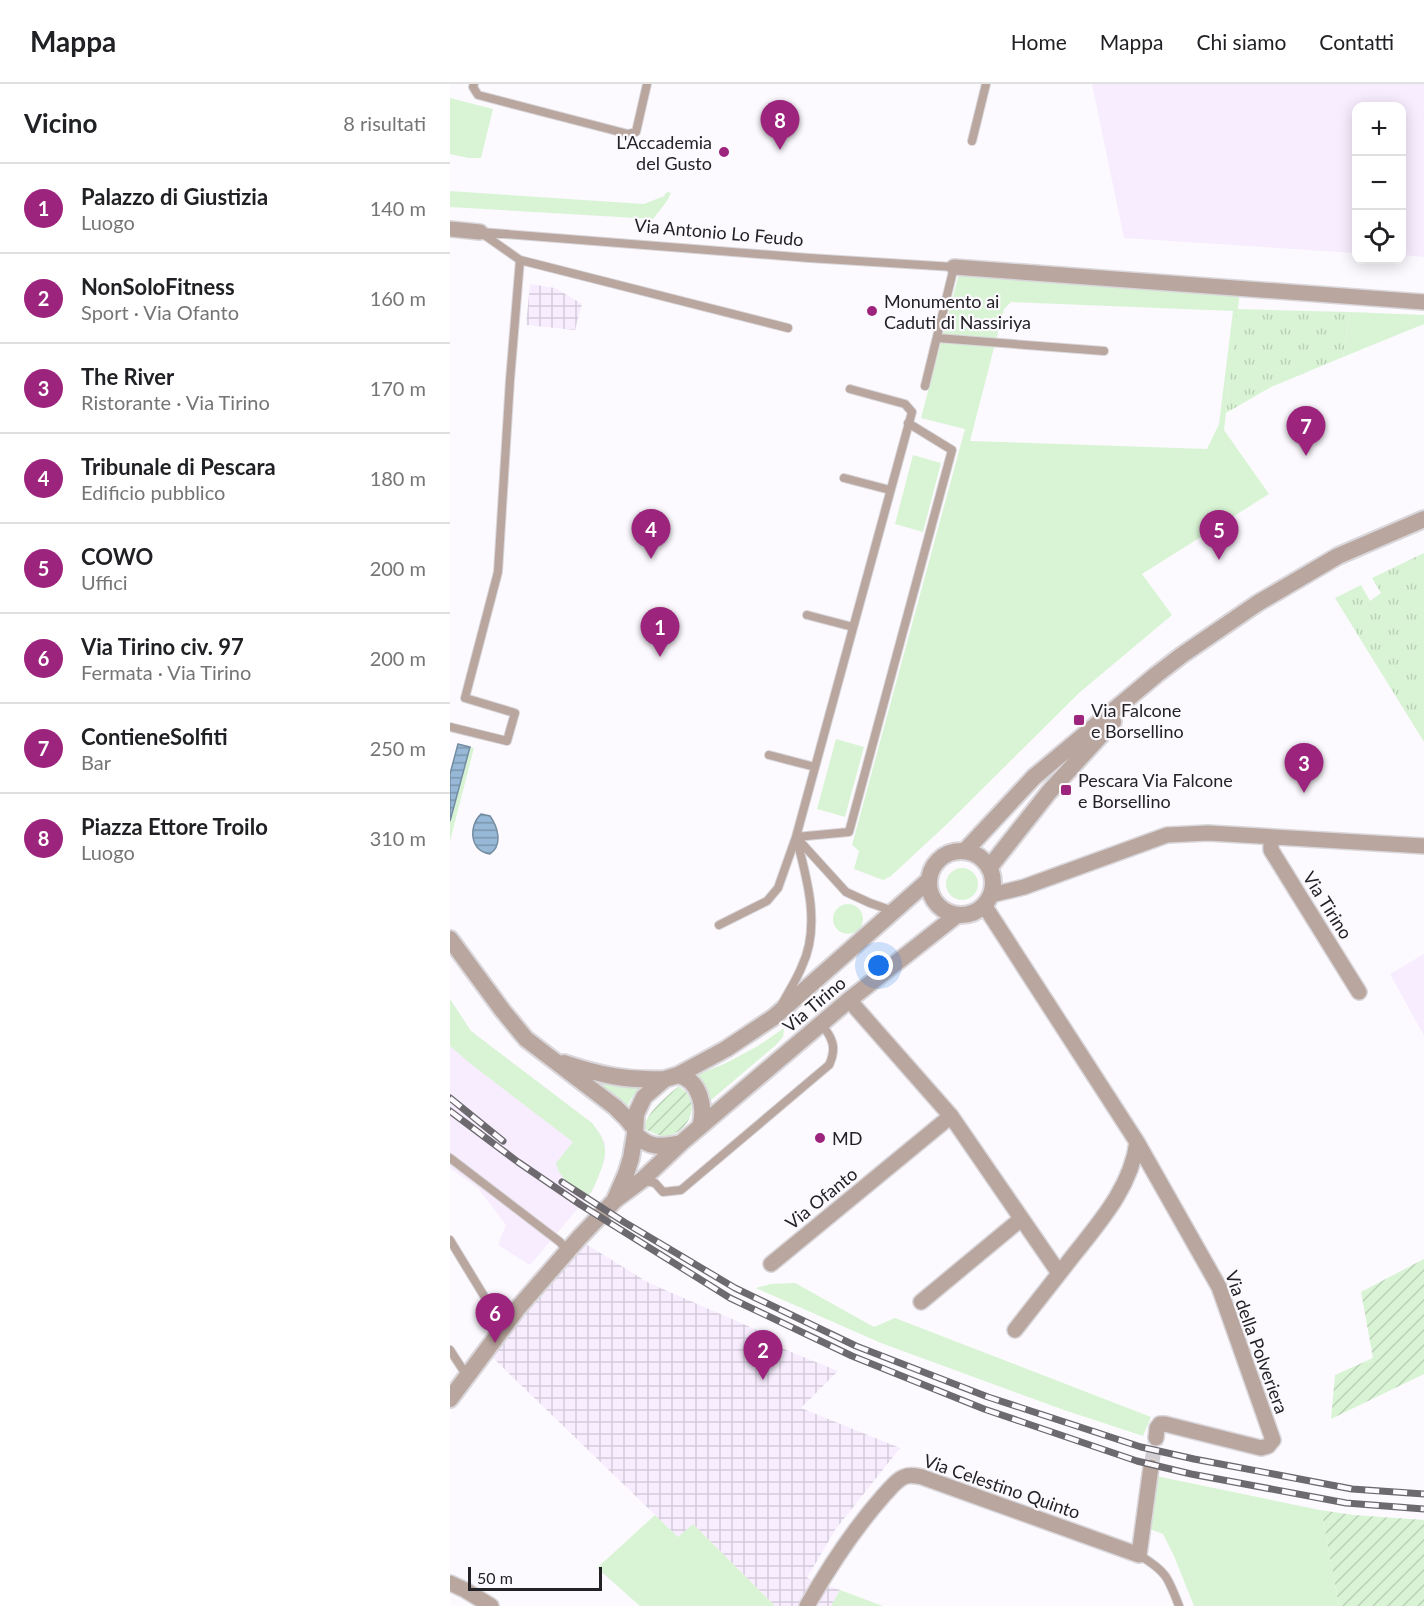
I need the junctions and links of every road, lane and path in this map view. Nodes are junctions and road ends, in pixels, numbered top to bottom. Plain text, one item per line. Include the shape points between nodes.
1 (474, 84) edge
2 (647, 84) edge
3 (986, 84) edge
4 (972, 141) dead end
5 (450, 229) edge
6 (480, 232) junction
7 (520, 260) junction
8 (954, 267) junction
9 (1424, 302) edge
10 (788, 328) dead end
11 (937, 338) junction
12 (1104, 351) dead end
13 (925, 386) dead end
14 (850, 390) dead end
15 (908, 423) junction
16 (844, 478) dead end
17 (890, 490) junction
18 (1424, 519) edge
19 (807, 615) dead end
20 (853, 627) junction
21 (1156, 675) junction
22 (450, 727) edge
23 (769, 755) dead end
24 (815, 767) junction
25 (796, 837) junction
26 (1271, 837) junction
27 (1422, 850) edge
28 (965, 851) junction
29 (989, 868) junction
30 (929, 880) junction
31 (1013, 890) junction
32 (987, 900) junction
33 (895, 911) junction
34 (957, 915) junction
35 (719, 925) dead end
36 (1000, 929) junction
37 (450, 939) edge
38 (1359, 992) dead end
39 (849, 1000) junction
40 (775, 1017) junction
41 (821, 1024) junction
42 (552, 1058) junction
43 (672, 1077) junction
44 (951, 1116) junction
45 (700, 1127) junction
46 (635, 1132) junction
47 (1137, 1142) junction
48 (681, 1143) junction
49 (450, 1158) edge
50 (642, 1180) junction
51 (615, 1200) junction
52 (1021, 1220) junction
53 (450, 1240) edge
54 (567, 1251) junction
55 (771, 1264) dead end
56 (1059, 1273) junction
57 (921, 1302) dead end
58 (504, 1326) junction
59 (1015, 1330) dead end
60 (450, 1350) edge
61 (467, 1376) junction
62 (450, 1400) edge
63 (1158, 1431) dead end
64 (1151, 1467) tunnel mouth
65 (1139, 1555) junction
66 (450, 1583) edge
67 (491, 1606) edge
68 (807, 1606) edge
69 (1179, 1606) edge

1 - 2 lane via 478,95 628,134 636,132
3 - 4 lane
5 - 6 street, Via Antonio Lo Feudo
6 - 7 lane, Via Antonio Lo Feudo
6 - 8 lane, Via Antonio Lo Feudo
7 - 10 lane, Via Antonio Lo Feudo
7 - 22 lane via 498,572 465,699 515,713 507,741
8 - 9 street
8 - 11 lane
11 - 12 lane
11 - 13 lane
14 - 15 lane via 905,404 912,412
15 - 17 lane
15 - 25 lane via 952,450 849,832
16 - 17 lane
17 - 20 lane
18 - 21 street via 1338,556 1258,603
19 - 20 lane
20 - 24 lane
21 - 28 street via 1034,777
21 - 29 street via 1049,792
23 - 24 lane
24 - 25 lane
25 - 33 lane via 846,892
25 - 35 lane via 778,888 767,901
25 - 40 lane via 807,878 809,943 803,965
26 - 27 street, Via Tirino
26 - 31 street, Via Tirino via 1208,833 1167,836
26 - 38 street, Via Tirino via 1270,850
28 - 29 street via 975,854
28 - 30 street via 945,855
29 - 32 street via 993,886
30 - 33 street, Via Tirino
30 - 34 street via 933,899 947,912
31 - 32 street, Via Tirino
31 - 36 street via 1000,905
32 - 34 street via 976,911
32 - 36 street, Via della Polveriera
33 - 40 street, Via Tirino
34 - 39 street, Via Tirino
36 - 47 street, Via della Polveriera
37 - 42 street via 518,1030
39 - 41 street, Via Tirino
39 - 44 street
40 - 43 street, Via Tirino
41 - 45 street, Via Tirino
41 - 50 lane via 833,1044 829,1065 686,1187 663,1192 656,1183
42 - 43 street via 618,1077
42 - 46 street via 615,1107
43 - 45 street via 688,1078 697,1091 703,1109
43 - 46 street via 644,1097 636,1114
44 - 52 street
44 - 55 street, Via Ofanto
45 - 48 street
46 - 48 street via 653,1145
46 - 51 street via 631,1158
47 - 56 street via 1135,1159 1122,1191
47 - 63 street, Via della Polveriera via 1219,1287 1273,1440 1261,1448 1165,1424
48 - 50 street
49 - 54 lane
50 - 51 street
51 - 54 street
52 - 56 street
52 - 57 street
53 - 58 lane
54 - 58 street
56 - 59 street
58 - 61 street
60 - 61 lane
61 - 62 street
64 - 65 street
65 - 68 street, Via Celestino Quinto via 911,1475 895,1483 870,1511
65 - 69 lane via 1169,1580
66 - 67 street

